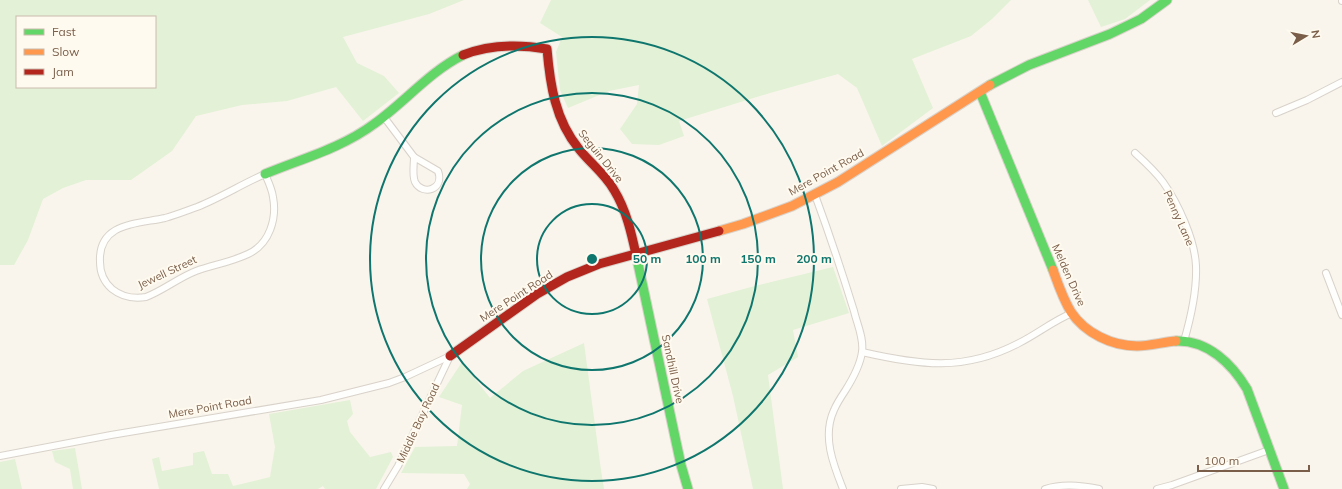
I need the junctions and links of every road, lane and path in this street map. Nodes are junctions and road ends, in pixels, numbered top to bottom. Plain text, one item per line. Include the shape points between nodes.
1 (1167, 0) edge
2 (548, 49) joint
3 (1342, 82) edge
4 (980, 92) junction
5 (1276, 113) dead end
6 (384, 117) junction
7 (1135, 153) dead end
8 (414, 157) junction
9 (265, 174) junction
10 (815, 195) junction
11 (636, 253) junction
12 (1326, 273) dead end
13 (1072, 313) junction
14 (1342, 314) edge
15 (1184, 341) junction
16 (862, 352) junction
17 (450, 356) junction
18 (1269, 450) junction
19 (0, 456) edge
20 (384, 489) edge
21 (688, 489) edge
22 (843, 489) edge
23 (901, 489) edge
24 (933, 489) edge
25 (1045, 489) edge
26 (1099, 489) edge
27 (1157, 489) edge
28 (1284, 489) edge

1 - 4 street, Mere Point Road via 1141,19 1110,34 1029,65
2 - 6 street, Jewell Street via 496,46 462,55 447,63
2 - 11 street, Seguin Drive via 551,87 563,124 576,146 613,187 632,235
3 - 5 street
4 - 10 street, Mere Point Road
4 - 13 street, Melden Drive
6 - 8 street
6 - 9 street, Jewell Street via 335,147
7 - 15 street, Penny Lane via 1154,171 1170,192 1191,240 1196,279 1193,306
8 - 8 street via 438,171 440,180 433,189 425,190 416,184
9 - 9 street, Jewell Street via 188,210 116,230 106,240 101,252 100,265 106,282 123,295 146,297 208,266 249,254 266,238 274,220 273,195
10 - 11 street, Mere Point Road via 760,218
10 - 16 street via 848,292 861,336
11 - 17 street, Mere Point Road via 583,270 551,285
11 - 21 street, Sandhill Drive
12 - 14 street
13 - 15 street, Melden Drive via 1095,334 1120,345 1131,347
13 - 16 street via 1005,350 970,361 952,364 922,363
15 - 18 street, Melden Drive via 1216,353 1237,372 1252,401
16 - 22 street via 855,373 834,410 830,423 832,461
17 - 19 street, Mere Point Road via 400,379 321,400
17 - 20 street, Middle Bay Road via 398,466
18 - 27 street
18 - 28 street, Melden Drive
23 - 24 street
25 - 26 street via 1070,485

